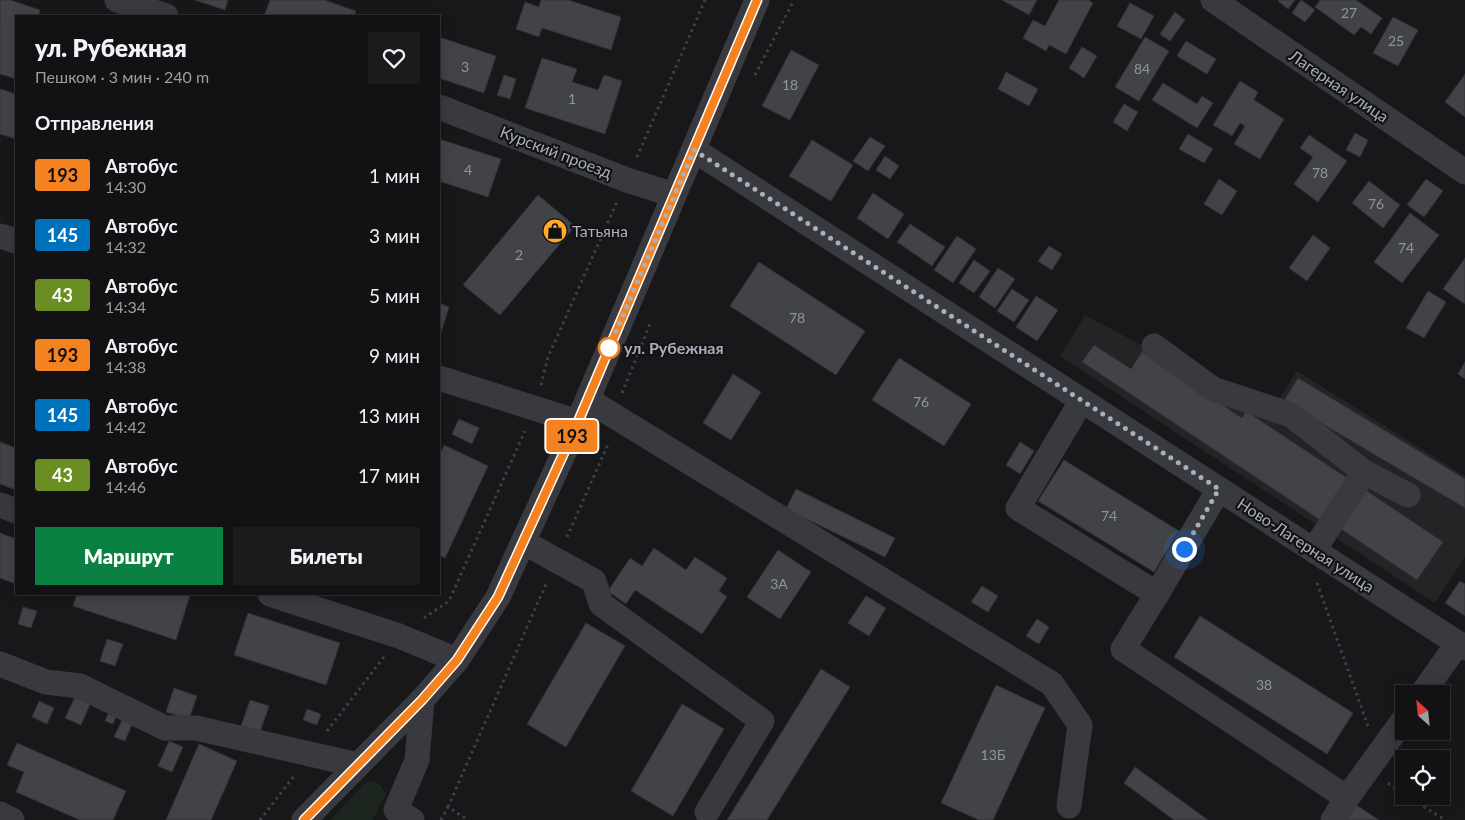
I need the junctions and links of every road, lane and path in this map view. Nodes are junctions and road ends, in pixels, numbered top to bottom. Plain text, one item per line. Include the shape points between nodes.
1 (117, 0) edge
2 (757, 0) edge
3 (1213, 0) edge
4 (163, 15) edge
5 (440, 107) edge
6 (694, 150) junction
7 (1465, 172) edge
8 (674, 195) junction
9 (0, 236) edge
10 (15, 241) edge
11 (1154, 346) dead end
12 (440, 378) edge
13 (1082, 400) junction
14 (583, 411) junction
15 (1364, 472) junction
16 (1219, 489) junction
17 (1408, 495) dead end
18 (0, 505) edge
19 (15, 511) edge
20 (524, 542) junction
21 (1314, 550) junction
22 (1157, 594) junction
23 (273, 595) edge
24 (1462, 646) edge
25 (457, 660) junction
26 (0, 664) edge
27 (1430, 685) edge
28 (422, 700) junction
29 (1395, 731) edge
30 (1378, 755) junction
31 (358, 765) junction
32 (1395, 789) edge
33 (1347, 798) junction
34 (1421, 805) edge
35 (1069, 806) dead end
36 (707, 812) dead end
37 (0, 814) edge
38 (400, 817) edge
39 (12, 820) edge
40 (304, 820) edge
41 (441, 820) edge
42 (468, 820) edge
43 (1333, 820) edge
44 (1444, 820) edge

1 - 4 street
2 - 6 street
3 - 7 street, Лагерная улица
5 - 8 street, Курский проезд
6 - 8 street
6 - 13 street, Ново-Лагерная улица
8 - 14 street
9 - 10 street
11 - 15 street via 1213,388 1290,415
12 - 14 street
13 - 16 street, Ново-Лагерная улица
13 - 22 street via 1018,508
14 - 20 street
14 - 35 street via 1052,684 1080,725
15 - 17 street
15 - 21 street
16 - 21 street, Ново-Лагерная улица
16 - 22 street
18 - 19 street
20 - 25 street via 498,597
20 - 36 street via 594,581 601,604 762,722
21 - 24 street, Ново-Лагерная улица
21 - 30 path via 1310,565
22 - 33 street via 1122,649
23 - 25 street via 400,636
24 - 27 street
25 - 28 street
26 - 31 street via 46,682 80,686 164,728 196,728
28 - 31 street
28 - 38 street via 417,760
29 - 30 street
30 - 32 path via 1389,785
30 - 33 street
31 - 40 street
33 - 43 street
34 - 44 path
37 - 39 street
41 - 42 path via 448,807

